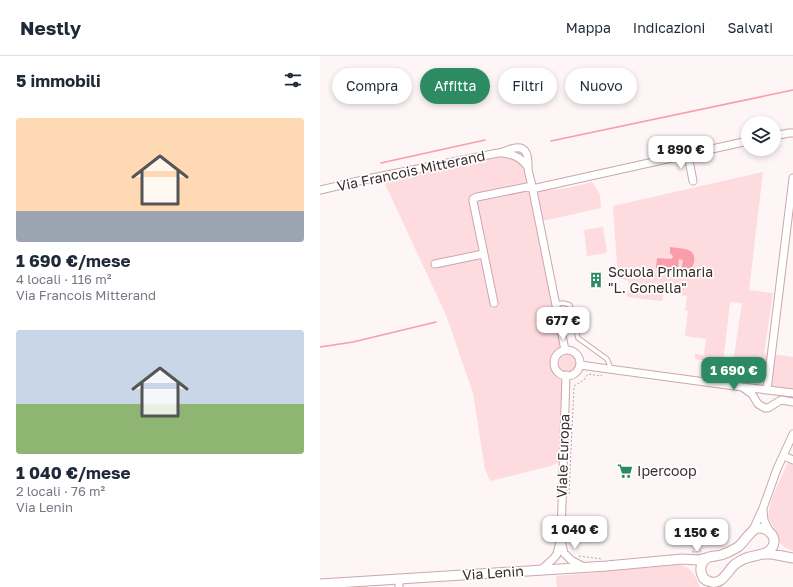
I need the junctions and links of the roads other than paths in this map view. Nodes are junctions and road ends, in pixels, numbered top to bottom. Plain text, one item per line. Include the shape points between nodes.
1 (793, 133) edge
2 (781, 134) edge
3 (741, 143) edge
4 (688, 155) junction
5 (793, 178) edge
6 (694, 181) dead end
7 (532, 187) junction
8 (320, 190) edge
9 (483, 254) junction
10 (435, 264) dead end
11 (494, 303) dead end
12 (556, 304) junction
13 (565, 350) junction
14 (580, 366) junction
15 (607, 368) junction
16 (566, 375) junction
17 (742, 387) junction
18 (764, 390) junction
19 (793, 393) edge
20 (753, 396) junction
21 (792, 401) edge
22 (793, 434) edge
23 (784, 456) junction
24 (793, 460) edge
25 (763, 508) junction
26 (753, 530) junction
27 (771, 535) junction
28 (561, 554) junction
29 (762, 554) junction
30 (710, 557) junction
31 (792, 558) edge
32 (666, 561) junction
33 (585, 567) junction
34 (561, 569) junction
35 (540, 570) junction
36 (702, 576) junction
37 (399, 583) edge
38 (320, 584) edge
39 (718, 584) edge
40 (707, 587) edge

1 - 2 street
3 - 4 street
4 - 6 street
4 - 7 street
5 - 18 street
7 - 8 street, Via Francois Mitterand via 528,167 521,159 502,152
7 - 9 street via 473,199
7 - 12 street
9 - 10 street
9 - 11 street
12 - 13 street
12 - 15 lane via 570,305 578,338 607,359 610,366
13 - 14 street via 576,354
13 - 16 street via 558,354 555,361 556,369
14 - 15 street
14 - 16 street via 573,374
15 - 17 street
16 - 28 street, Viale Europa
17 - 18 street
17 - 20 street
18 - 19 street
18 - 20 street via 756,391
20 - 21 street via 758,404 765,408 781,400
22 - 23 street
23 - 24 street
23 - 25 street
25 - 26 street
25 - 27 street via 764,520
26 - 27 main road via 766,529
26 - 30 main road, Via Lenin via 738,547 726,554
27 - 29 main road via 773,543 770,550
27 - 31 main road via 777,548
28 - 33 street
28 - 34 street, Viale Europa via 558,561
28 - 35 street
29 - 31 main road
29 - 39 main road via 738,562
30 - 32 main road, Via Lenin
30 - 36 main road via 701,565
32 - 33 main road, Via Lenin
32 - 36 main road, Via Lenin via 688,563 698,568
33 - 34 main road, Via Lenin
34 - 35 main road, Via Lenin
35 - 37 main road, Via Lenin
36 - 39 main road via 707,581
36 - 40 street
37 - 38 main road, Via Lenin

